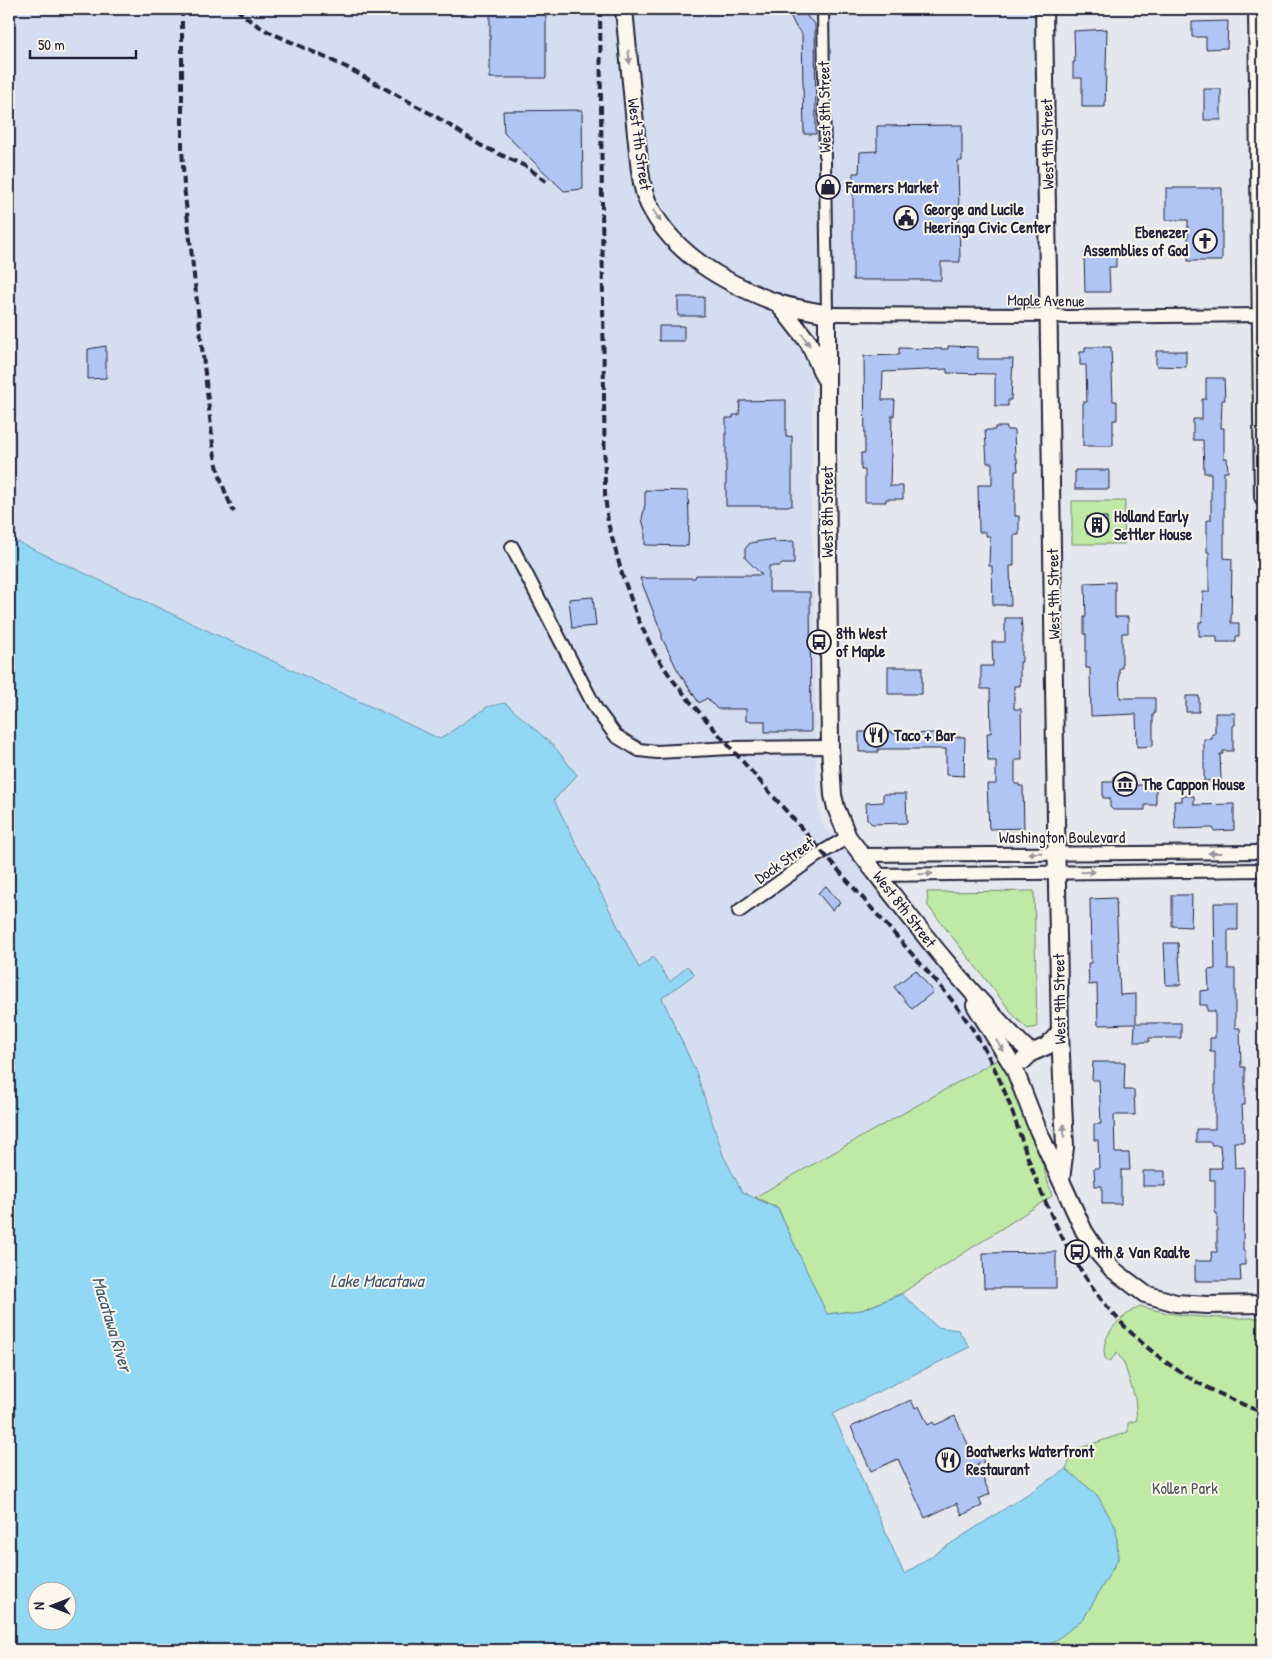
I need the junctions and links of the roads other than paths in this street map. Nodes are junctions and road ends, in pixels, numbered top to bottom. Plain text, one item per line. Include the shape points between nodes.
1 (624, 9) edge
2 (823, 9) edge
3 (1044, 9) edge
4 (1257, 9) edge
5 (777, 302) junction
6 (827, 314) junction
7 (1049, 315) junction
8 (1262, 315) edge
9 (827, 384) junction
10 (1263, 497) edge
11 (512, 547) dead end
12 (830, 747) junction
13 (848, 838) junction
14 (1263, 852) edge
15 (1056, 853) junction
16 (862, 855) junction
17 (1263, 870) edge
18 (1056, 873) junction
19 (877, 874) junction
20 (739, 911) dead end
21 (956, 975) junction
22 (1060, 1032) junction
23 (1031, 1053) junction
24 (1014, 1068) junction
25 (1061, 1180) junction
26 (1263, 1304) edge

1 -> 5 street, West 7th Street via 639,158 649,205 670,238 704,268
2 - 6 street, West 8th Street
3 - 7 street, West 9th Street
4 - 8 street
5 - 6 street, West 7th Street
5 -> 9 street, West 7th Street via 809,343
6 - 7 street, Maple Avenue
6 - 9 street, West 8th Street
7 - 8 street, Maple Avenue
7 - 15 street, West 9th Street
8 - 10 street
9 - 12 street, West 8th Street
11 - 12 street via 596,709 616,736 639,750 657,752
12 - 13 street, West 8th Street via 833,795
13 - 16 street, West 8th Street
13 - 20 street, Dock Street via 816,856
14 -> 15 street, Washington Boulevard
15 -> 16 street, Washington Boulevard
15 - 18 street, West 9th Street
16 - 19 street, West 8th Street
18 -> 17 street
19 -> 18 street
18 - 22 street, West 9th Street
19 - 21 street, West 8th Street
21 - 23 street, West 8th Street
21 -> 24 street, West 8th Street
22 - 23 street via 1047,1046
25 -> 22 street, West 9th Street via 1065,1147
23 - 24 street
24 - 25 street, West 8th Street
25 - 26 street, West 8th Street via 1084,1232 1105,1262 1145,1294 1176,1303

